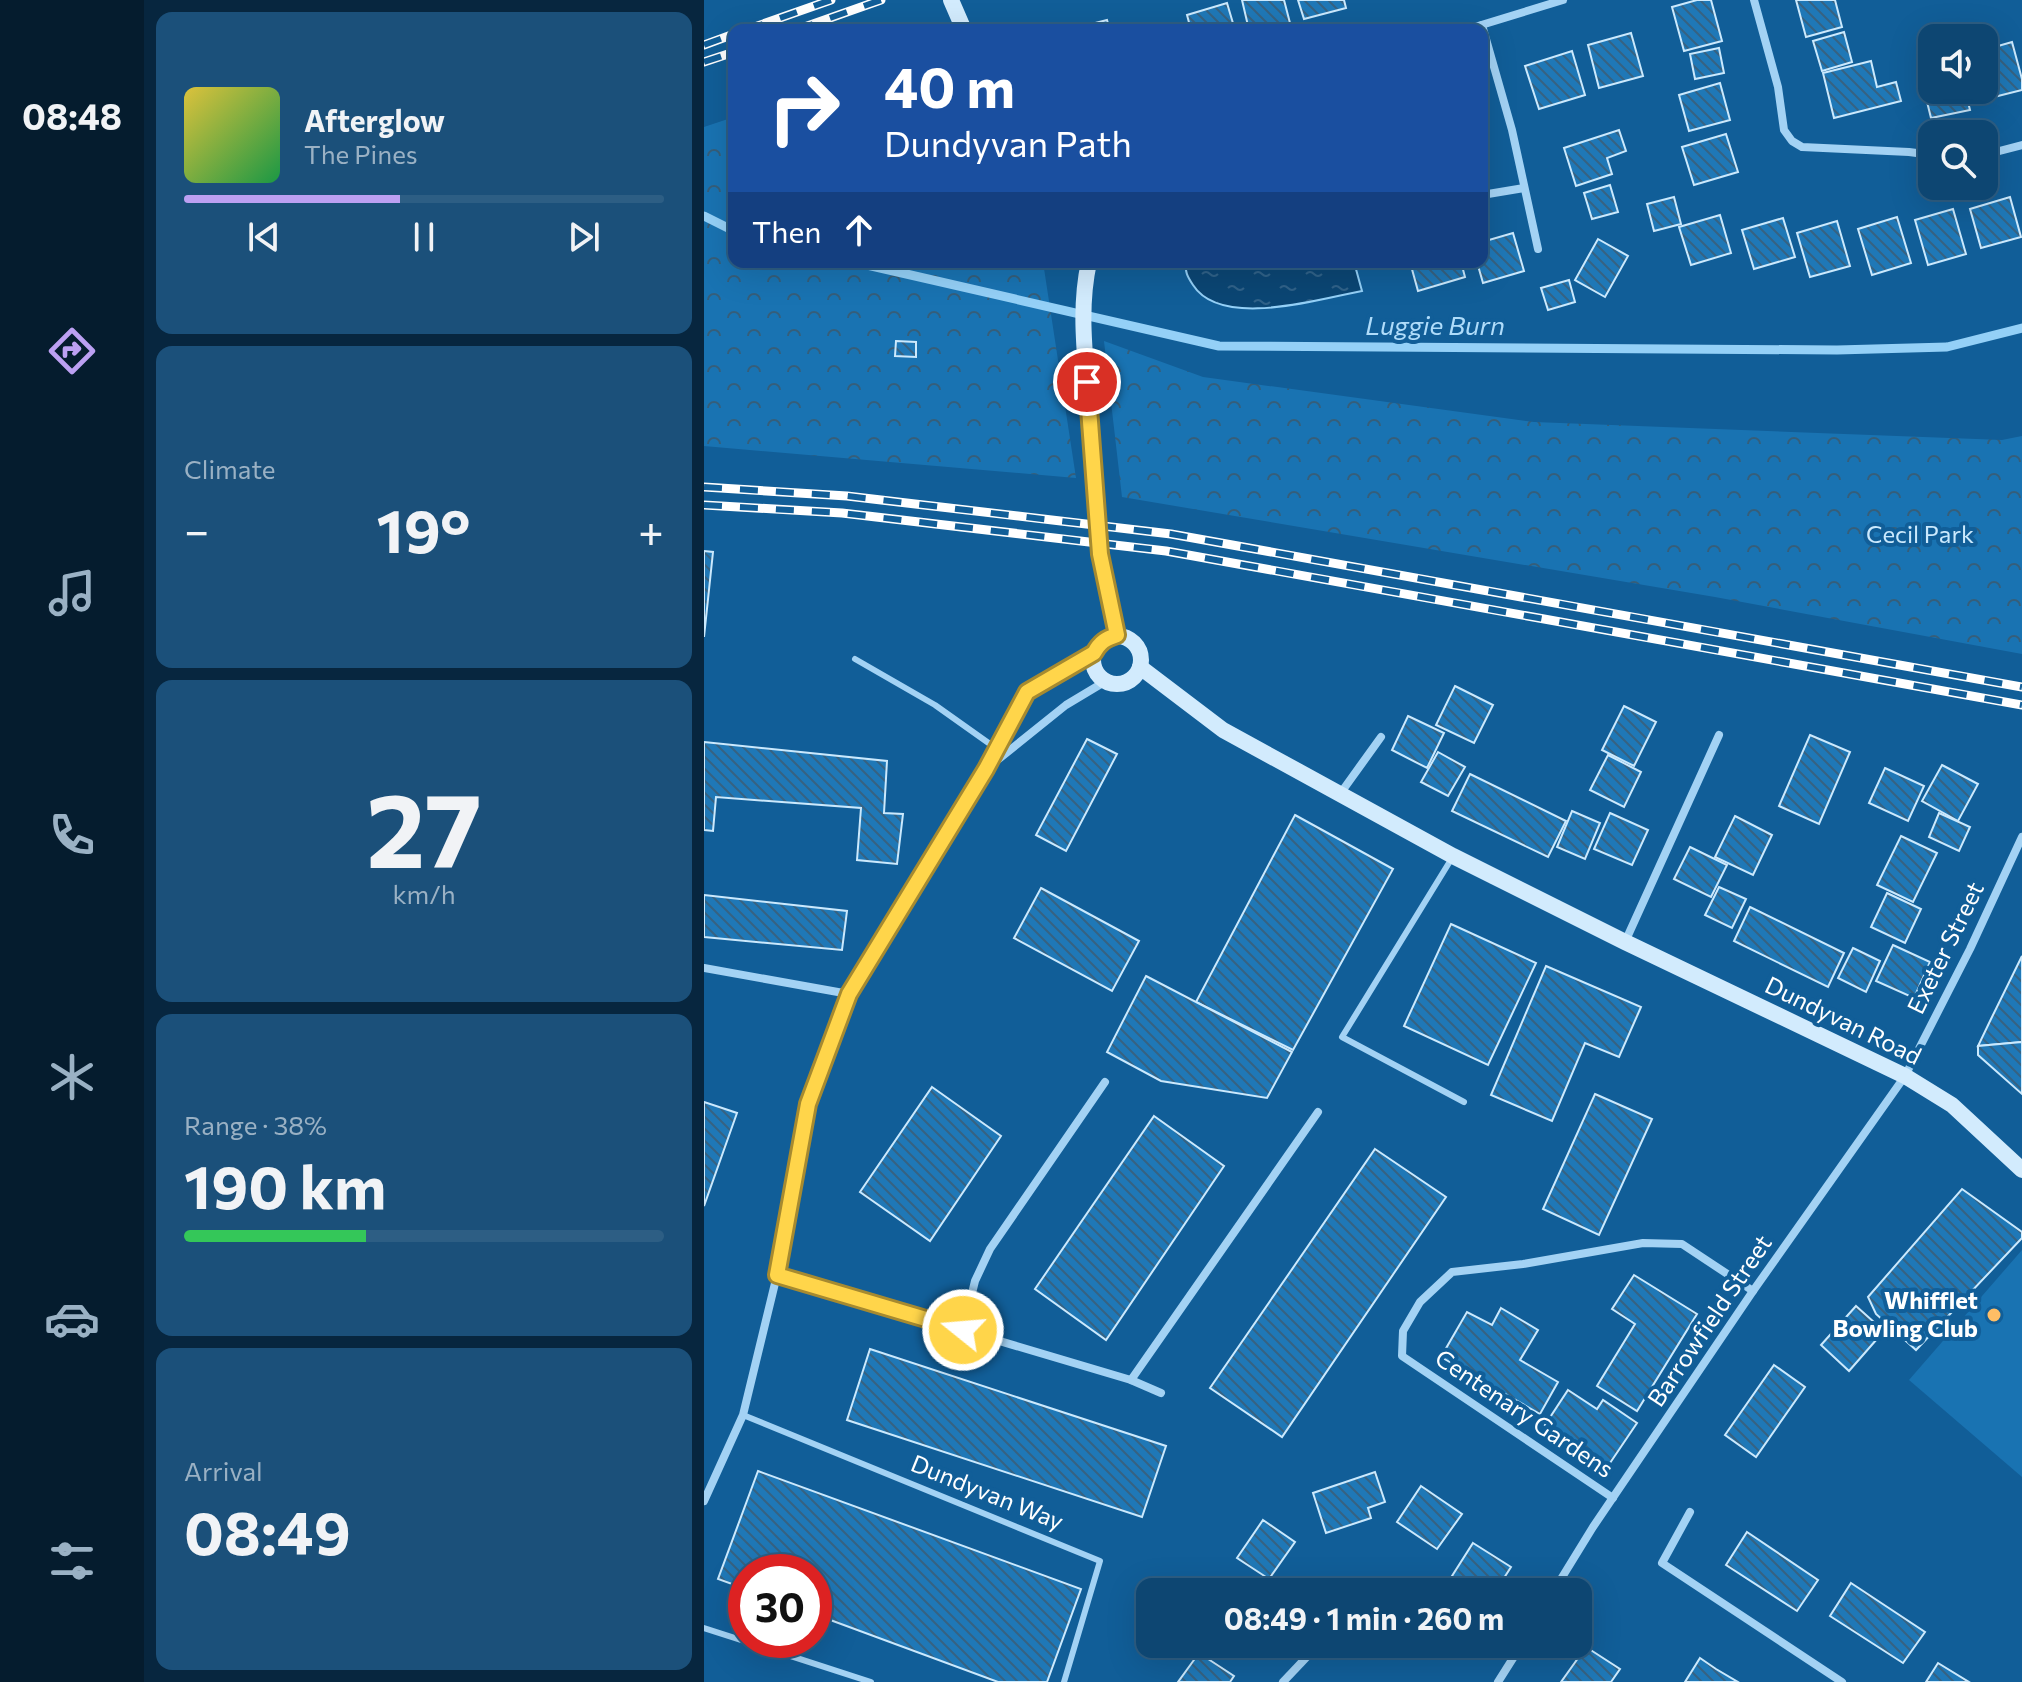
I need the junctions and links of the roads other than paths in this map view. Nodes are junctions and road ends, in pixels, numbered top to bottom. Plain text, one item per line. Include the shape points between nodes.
1 (951, 0) edge
2 (1563, 0) edge
3 (1754, 0) edge
4 (961, 24) edge
5 (1485, 24) edge
6 (1488, 46) edge
7 (2022, 145) edge
8 (1998, 151) edge
9 (1918, 153) edge
10 (1524, 188) junction
11 (1488, 194) edge
12 (1538, 249) dead end
13 (1088, 268) edge
14 (1117, 635) junction
15 (1094, 653) junction
16 (855, 659) dead end
17 (1140, 667) junction
18 (1106, 681) junction
19 (1719, 735) dead end
20 (1381, 737) dead end
21 (997, 749) junction
22 (986, 769) junction
23 (1340, 794) junction
24 (2022, 837) edge
25 (1453, 856) junction
26 (2010, 860) junction
27 (2022, 864) edge
28 (1625, 942) junction
29 (704, 968) edge
30 (849, 994) junction
31 (1905, 1076) junction
32 (1105, 1082) dead end
33 (1464, 1102) dead end
34 (1318, 1112) dead end
35 (2022, 1170) edge
36 (777, 1275) junction
37 (1753, 1291) junction
38 (963, 1330) junction
39 (1131, 1380) junction
40 (1161, 1393) dead end
41 (743, 1415) junction
42 (1613, 1498) junction
43 (704, 1503) edge
44 (1690, 1512) dead end
45 (1562, 1578) edge
46 (704, 1628) edge
47 (1306, 1658) edge
48 (1513, 1658) edge
49 (871, 1682) edge
50 (1064, 1682) edge
51 (1283, 1682) edge
52 (1498, 1682) edge
53 (1842, 1682) edge

1 - 4 main road
2 - 5 street
3 - 9 street via 1784,130 1792,141 1802,147
6 - 10 street
7 - 8 street
10 - 11 street
10 - 12 street
13 - 14 main road, Dundyvan Road via 1082,337 1100,554
14 - 15 main road via 1099,643
14 - 17 main road, Dundyvan Road via 1135,644
15 - 18 main road via 1095,670
15 - 21 street via 1027,692
16 - 21 lane
17 - 18 main road via 1130,680
17 - 23 main road, Dundyvan Road via 1223,730
18 - 22 street via 1066,705
19 - 28 street
20 - 23 street
21 - 22 street
22 - 30 street
23 - 25 main road, Dundyvan Road
24 - 26 street, Exeter Street
25 - 28 main road, Dundyvan Road
25 - 33 lane via 1342,1037
26 - 27 street
26 - 31 street, Exeter Street
28 - 31 main road, Dundyvan Road
29 - 30 street
30 - 36 street via 808,1104
31 - 35 main road, Dundyvan Road via 1952,1105
31 - 37 street, Barrowfield Street
32 - 38 street via 990,1249 975,1281
34 - 39 street
36 - 38 street
36 - 41 street
37 - 42 street, Barrowfield Street
37 - 42 street, Centenary Gardens via 1682,1244 1643,1243 1452,1272 1420,1302 1403,1331 1402,1356
38 - 39 street
39 - 40 street
41 - 43 street
41 - 50 lane, Dundyvan Way via 1100,1561
42 - 45 street, Barrowfield Street
44 - 53 street via 1662,1563
46 - 49 lane
47 - 51 street
48 - 52 street

